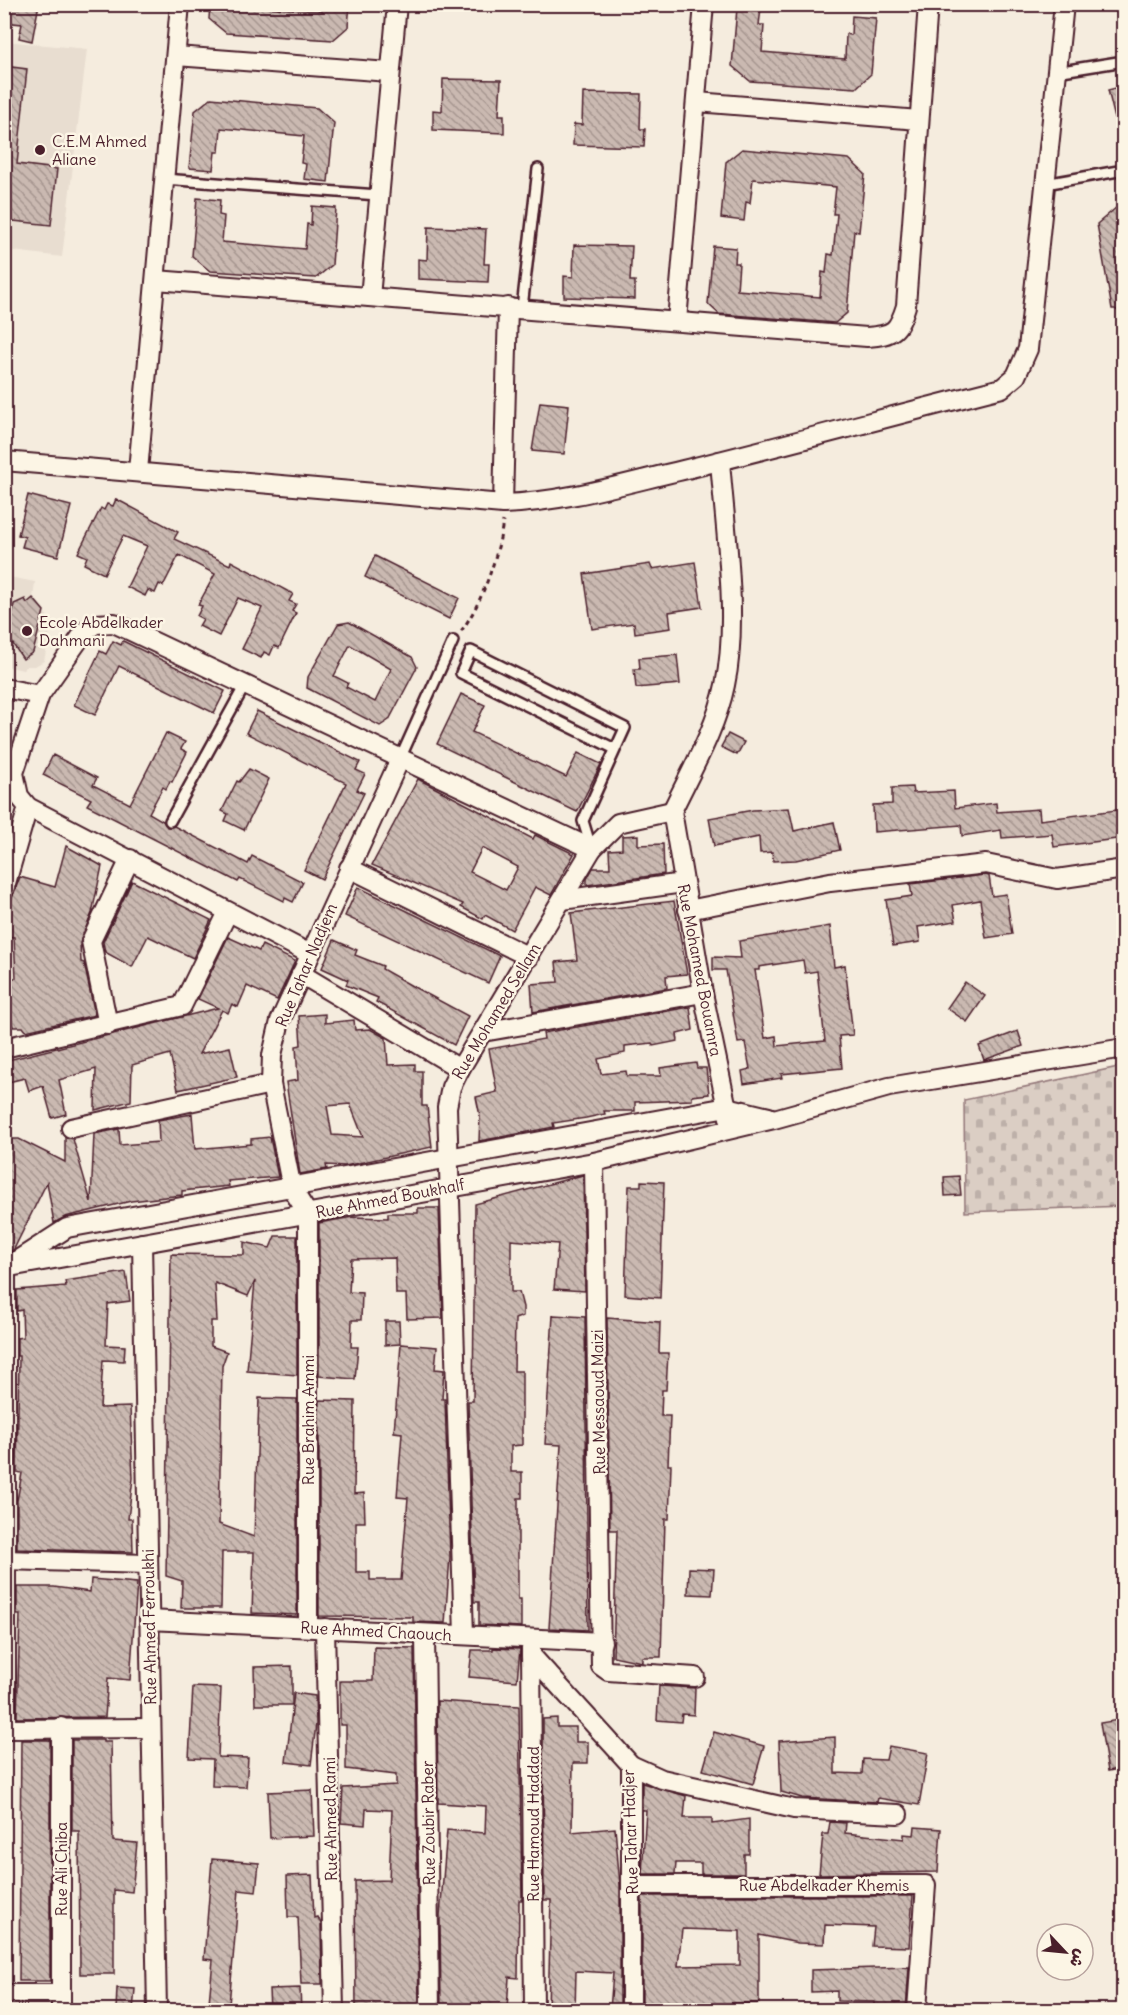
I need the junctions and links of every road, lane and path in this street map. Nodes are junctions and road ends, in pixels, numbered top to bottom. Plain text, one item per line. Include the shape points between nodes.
1 (180, 4) edge
2 (397, 4) edge
3 (704, 4) edge
4 (928, 4) edge
5 (1064, 4) edge
6 (176, 56) junction
7 (1124, 61) edge
8 (389, 72) junction
9 (1056, 72) junction
10 (697, 102) junction
11 (919, 120) junction
12 (538, 169) dead end
13 (1124, 170) edge
14 (164, 179) junction
15 (1045, 184) junction
16 (378, 195) junction
17 (156, 280) junction
18 (370, 297) junction
19 (515, 308) junction
20 (677, 321) junction
21 (4, 460) edge
22 (720, 460) junction
23 (138, 471) junction
24 (503, 504) junction
25 (453, 641) joint
26 (245, 685) junction
27 (4, 688) edge
28 (40, 694) junction
29 (615, 749) dead end
30 (400, 759) junction
31 (28, 807) junction
32 (672, 811) junction
33 (170, 821) dead end
34 (592, 849) junction
35 (130, 859) junction
36 (349, 868) junction
37 (1124, 869) edge
38 (683, 883) junction
39 (4, 890) edge
40 (562, 900) junction
41 (688, 910) junction
42 (228, 912) junction
43 (310, 954) junction
44 (529, 957) junction
45 (301, 974) junction
46 (703, 993) junction
47 (108, 1025) junction
48 (483, 1032) junction
49 (4, 1048) edge
50 (1124, 1048) edge
51 (460, 1069) junction
52 (271, 1084) junction
53 (727, 1107) junction
54 (774, 1119) junction
55 (71, 1128) dead end
56 (732, 1128) junction
57 (450, 1159) junction
58 (594, 1162) junction
59 (451, 1187) junction
60 (292, 1189) junction
61 (308, 1214) junction
62 (142, 1243) junction
63 (5, 1268) edge
64 (6, 1560) edge
65 (148, 1564) junction
66 (149, 1620) junction
67 (316, 1628) junction
68 (425, 1635) junction
69 (464, 1635) junction
70 (602, 1642) junction
71 (531, 1647) junction
72 (695, 1677) dead end
73 (61, 1727) junction
74 (151, 1728) junction
75 (5, 1729) edge
76 (631, 1765) junction
77 (898, 1814) dead end
78 (632, 1885) junction
79 (4, 1994) edge
80 (61, 2002) edge
81 (157, 2010) edge
82 (334, 2010) edge
83 (430, 2010) edge
84 (534, 2010) edge
85 (631, 2010) edge
86 (917, 2010) edge

1 - 6 street
2 - 8 street
3 - 10 street
4 - 11 street
5 - 9 street
6 - 8 street
6 - 14 street
7 - 9 lane
8 - 16 street
9 - 15 street
10 - 11 street
10 - 20 street
11 - 20 street via 906,306 900,325 887,335 867,337
12 - 19 lane
13 - 15 lane
14 - 16 lane
14 - 17 street
15 - 22 street via 1028,349 1016,376 1002,388
16 - 18 street
17 - 18 street
17 - 23 street
18 - 19 street
19 - 20 street
19 - 24 street
21 - 23 street
22 - 24 street via 558,499
22 - 32 street via 731,622 729,658 718,713
23 - 24 street
24 - 25 path via 501,538 494,559 473,610
25 - 30 lane
26 - 28 street via 114,623 104,622 85,632
26 - 30 street
26 - 33 lane
27 - 28 street
28 - 31 street via 14,773 19,796
29 - 34 lane via 461,673 471,651 625,728 583,821
30 - 34 street
30 - 36 street, Rue Tahar Nadjem
31 - 35 street
31 - 39 street
32 - 34 street, Rue Mohamed Sellam via 618,824
32 - 38 street, Rue Mohamed Bouamra
34 - 40 street, Rue Mohamed Sellam
35 - 42 street
35 - 47 street via 91,941
36 - 43 street, Rue Tahar Nadjem
36 - 44 street
37 - 41 street via 1057,879 986,864 830,882
38 - 40 street
38 - 41 street, Rue Mohamed Bouamra
40 - 44 street, Rue Mohamed Sellam
41 - 46 street, Rue Mohamed Bouamra
42 - 43 street
42 - 47 street via 182,1006
43 - 45 street, Rue Tahar Nadjem
44 - 48 street, Rue Mohamed Sellam
45 - 51 street
45 - 52 street, Rue Tahar Nadjem via 280,1021 272,1054
46 - 48 street
46 - 53 street, Rue Mohamed Bouamra
47 - 49 street
48 - 51 street, Rue Mohamed Sellam
50 - 54 street, Rue Ahmed Boukhalf via 889,1087
51 - 57 street, Rue Mohamed Sellam via 447,1107
52 - 55 street
52 - 60 street, Rue Tahar Nadjem
53 - 54 street
53 - 56 street, Rue Mohamed Bouamra
53 - 57 street
54 - 56 street, Rue Ahmed Boukhalf
56 - 58 street, Rue Ahmed Boukhalf
57 - 59 street, Rue Mohamed Sellam
57 - 60 street
58 - 59 street, Rue Ahmed Boukhalf
58 - 70 street, Rue Messaoud Maizi
59 - 61 street, Rue Ahmed Boukhalf
59 - 69 street, Rue Mohamed Sellam
60 - 61 street, Rue Tahar Nadjem
60 - 63 street via 67,1228
61 - 62 street, Rue Ahmed Boukhalf
61 - 67 street, Rue Brahim Ammi
62 - 63 street, Rue Ahmed Boukhalf
62 - 65 street, Rue Ahmed Ferroukhi
63 - 64 street
64 - 65 street
64 - 75 street
65 - 66 street, Rue Ahmed Ferroukhi
66 - 67 street, Rue Ahmed Chaouch
66 - 74 street, Rue Ahmed Ferroukhi
67 - 68 street, Rue Ahmed Chaouch
67 - 82 street, Rue Ahmed Rami
68 - 69 street, Rue Ahmed Chaouch
68 - 83 street, Rue Zoubir Raber
69 - 71 street, Rue Ahmed Chaouch
70 - 71 street, Rue Ahmed Chaouch
70 - 72 street, Rue Messaoud Maizi via 603,1670
71 - 76 street, Rue Tahar Hadjer
71 - 84 street, Rue Hamoud Haddad
73 - 74 street
73 - 75 street
73 - 80 street, Rue Ali Chiba
74 - 81 street, Rue Ahmed Ferroukhi
76 - 77 street via 662,1779 794,1809
76 - 78 street, Rue Tahar Hadjer
78 - 85 street, Rue Tahar Hadjer
78 - 86 street, Rue Abdelkader Khemis via 926,1885
79 - 80 street

